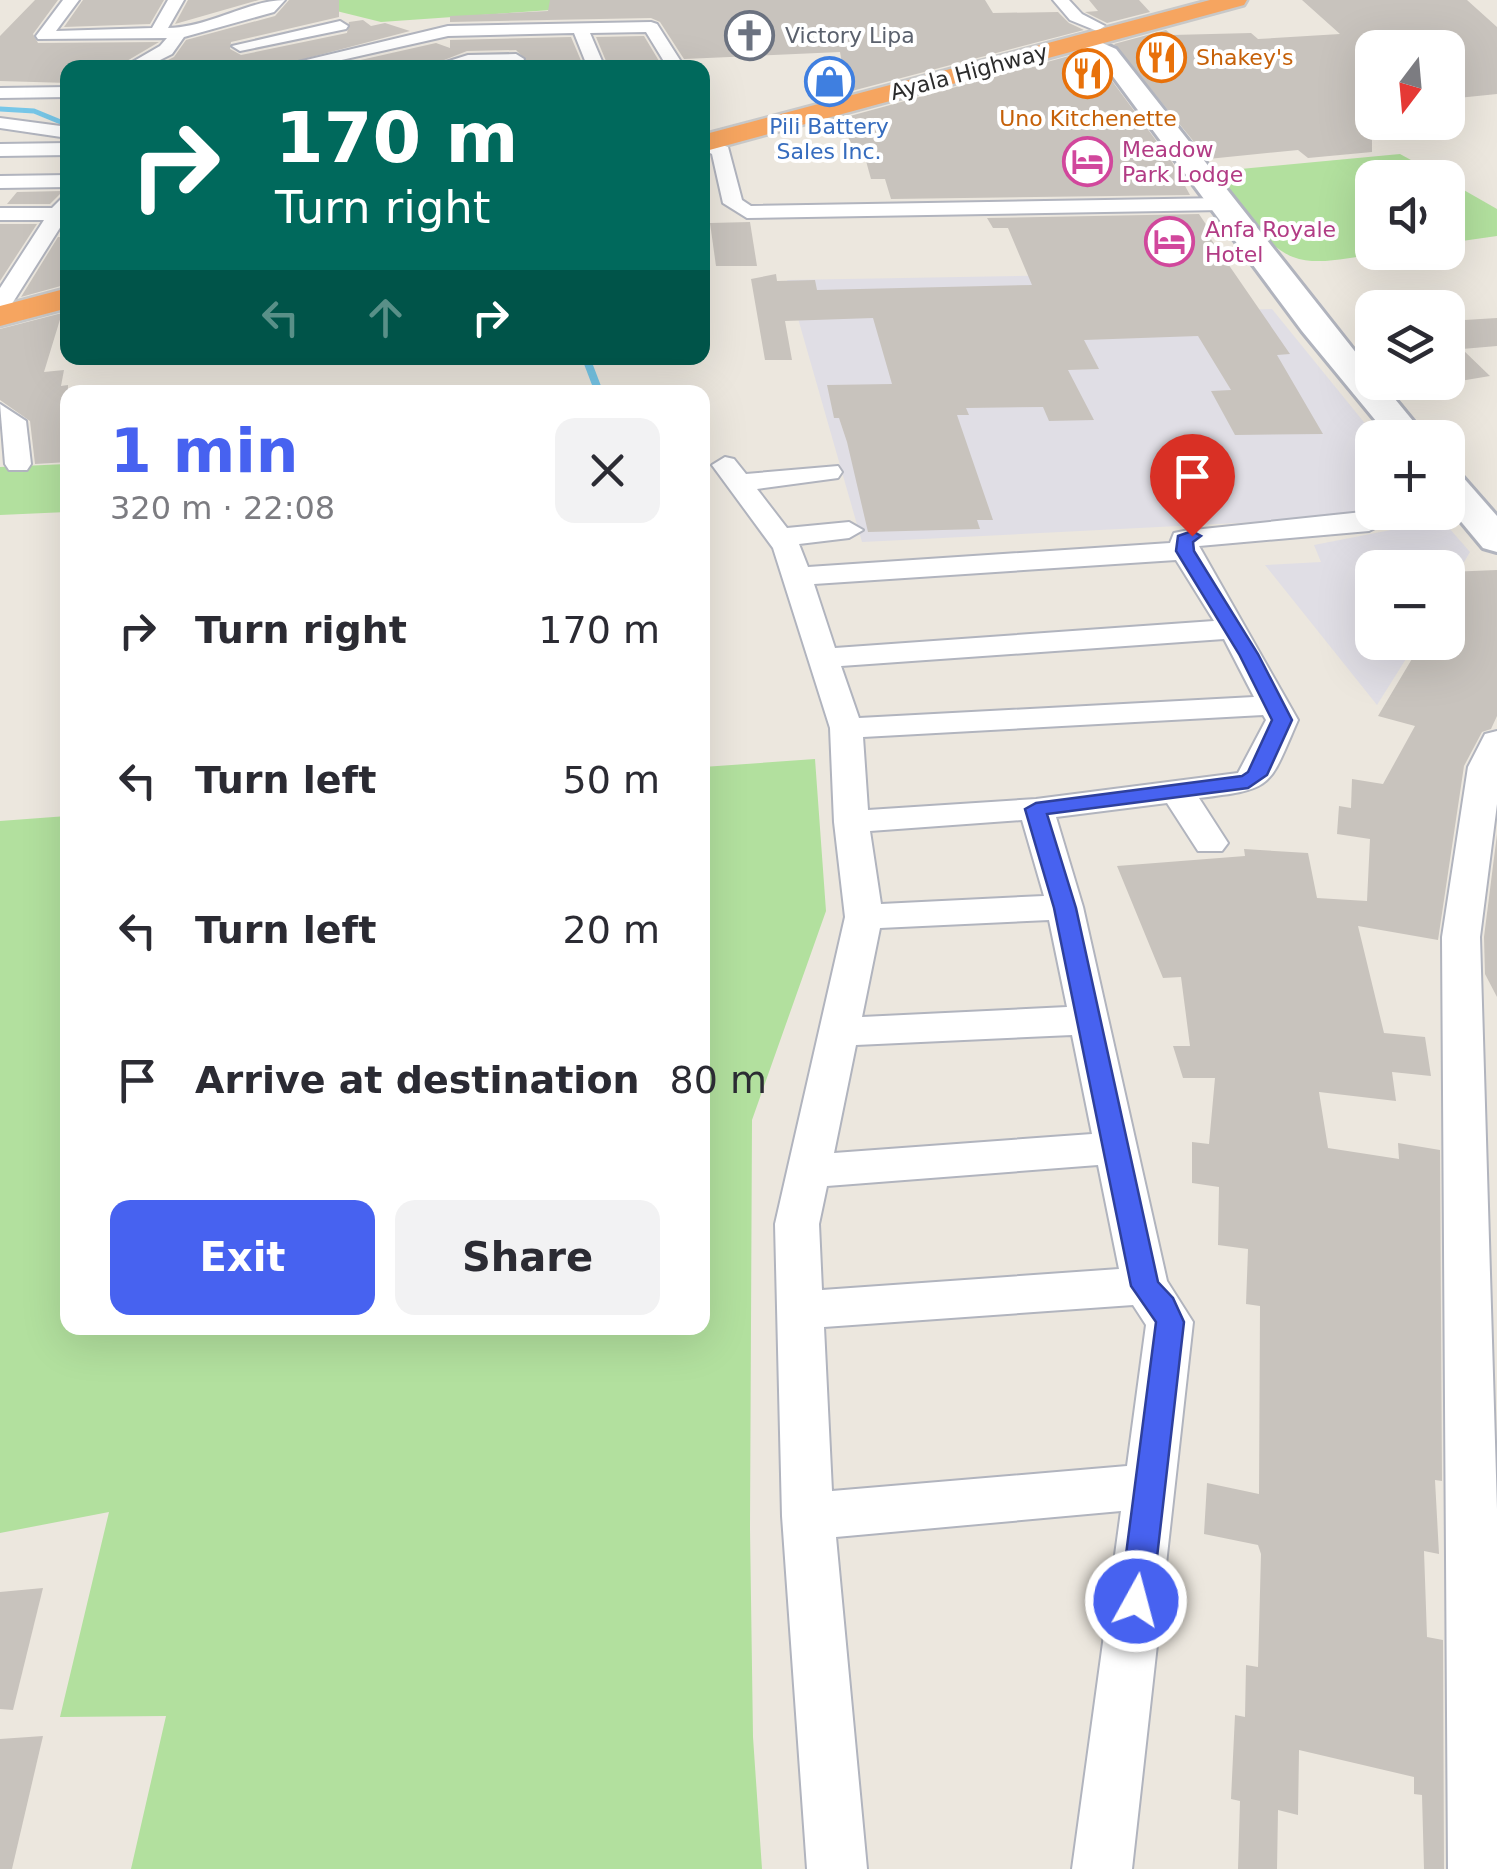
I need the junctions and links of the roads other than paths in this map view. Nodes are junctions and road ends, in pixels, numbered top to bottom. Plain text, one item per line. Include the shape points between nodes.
1 (71, 0) edge
2 (176, 0) edge
3 (277, 0) edge
4 (1061, 0) edge
5 (1236, 0) edge
6 (1192, 4) edge
7 (340, 26) dead end
8 (505, 28) junction
9 (580, 28) junction
10 (187, 33) junction
11 (1090, 34) junction
12 (156, 35) junction
13 (240, 46) junction
14 (144, 60) edge
15 (237, 60) edge
16 (317, 60) edge
17 (516, 60) edge
18 (594, 60) edge
19 (671, 60) edge
20 (60, 92) edge
21 (0, 93) edge
22 (0, 122) edge
23 (60, 131) edge
24 (710, 138) edge
25 (710, 144) edge
26 (60, 148) edge
27 (0, 150) edge
28 (60, 181) edge
29 (0, 182) edge
30 (1223, 204) junction
31 (60, 206) edge
32 (60, 209) edge
33 (0, 214) edge
34 (60, 300) edge
35 (0, 305) edge
36 (60, 314) edge
37 (0, 316) edge
38 (0, 330) edge
39 (0, 412) edge
40 (1394, 420) edge
41 (18, 464) dead end
42 (829, 472) dead end
43 (1465, 509) edge
44 (1355, 517) edge
45 (1355, 524) edge
46 (1314, 525) junction
47 (849, 530) dead end
48 (1497, 540) edge
49 (1185, 551) junction
50 (789, 556) junction
51 (1234, 630) junction
52 (822, 658) junction
53 (1277, 705) junction
54 (846, 728) junction
55 (1497, 741) edge
56 (1178, 791) junction
57 (1036, 809) junction
58 (851, 822) junction
59 (1210, 842) dead end
60 (1065, 908) junction
61 (864, 917) junction
62 (1090, 1020) junction
63 (1481, 1028) edge
64 (836, 1032) junction
65 (1118, 1148) junction
66 (808, 1171) junction
67 (1145, 1286) junction
68 (803, 1310) junction
69 (1150, 1486) junction
70 (808, 1516) junction
71 (837, 1869) edge
72 (1102, 1869) edge
73 (1478, 1869) edge

1 - 12 street via 44,36
2 - 12 street
3 - 10 street via 268,9
4 - 11 street
5 - 6 highway, Ayala Highway
6 - 11 highway, Ayala Highway
7 - 13 street
8 - 9 street
8 - 16 street via 448,31
8 - 17 street
9 - 18 street
9 - 19 street via 651,27
10 - 12 street
10 - 13 street
10 - 14 street
11 - 24 highway, Ayala Highway
11 - 30 street
13 - 15 street
20 - 21 street
22 - 23 street
25 - 30 street via 721,151 733,203 748,212
26 - 27 street
28 - 29 street
30 - 40 street
31 - 33 street
32 - 35 street
34 - 37 highway
36 - 38 highway
39 - 41 street via 13,421
42 - 50 street via 733,474
43 - 48 street
44 - 46 street
45 - 46 street
46 - 49 street via 1192,536 1184,539
47 - 50 street
49 - 50 street
49 - 51 street
50 - 52 street
51 - 52 street
51 - 53 street
52 - 54 street
53 - 54 street
53 - 56 street via 1282,720 1257,775 1248,782
54 - 58 street
55 - 63 street via 1486,767 1461,937
56 - 57 street
56 - 59 street
57 - 58 street
57 - 60 street
58 - 61 street
60 - 61 street
60 - 62 street
61 - 64 street
62 - 64 street
62 - 65 street
63 - 73 street
64 - 66 street
65 - 66 street
65 - 67 street
66 - 68 street via 797,1224
67 - 68 street
67 - 69 street via 1170,1322
68 - 70 street
69 - 70 street
69 - 72 street
70 - 71 street

